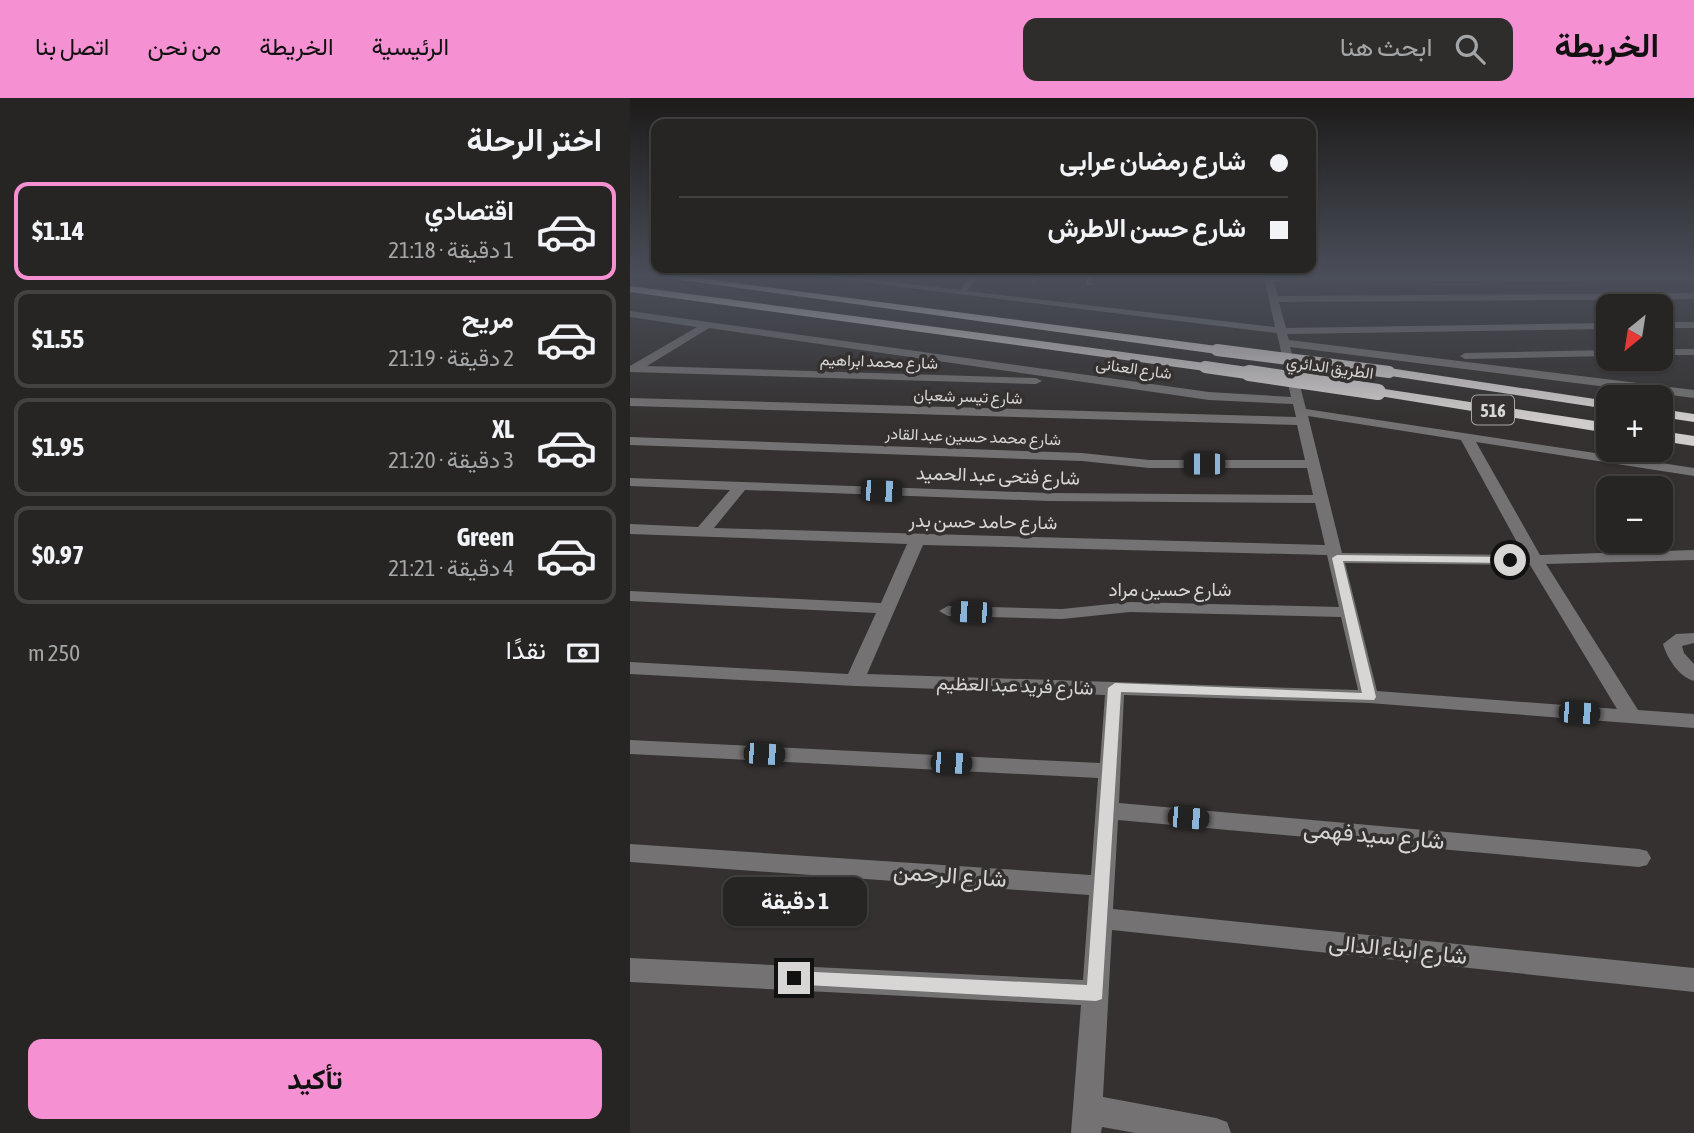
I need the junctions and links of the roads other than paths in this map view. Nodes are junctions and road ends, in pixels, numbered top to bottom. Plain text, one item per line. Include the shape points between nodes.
1 (702, 324) edge
2 (891, 324) edge
3 (1027, 324) edge
4 (1187, 324) edge
5 (1280, 324) edge
6 (707, 325) junction
7 (1673, 325) edge
8 (1694, 325) edge
9 (1596, 326) edge
10 (1283, 337) junction
11 (1673, 352) edge
12 (1694, 352) edge
13 (1596, 353) edge
14 (1405, 357) junction
15 (633, 369) edge
16 (1127, 384) junction
17 (1694, 391) edge
18 (630, 401) edge
19 (1596, 403) edge
20 (1303, 411) junction
21 (1673, 415) edge
22 (1694, 418) edge
23 (1596, 426) edge
24 (1466, 437) junction
25 (1673, 438) edge
26 (630, 441) edge
27 (1694, 441) edge
28 (1315, 464) junction
29 (1694, 472) edge
30 (630, 482) edge
31 (741, 486) junction
32 (1323, 499) junction
33 (630, 529) edge
34 (702, 532) junction
35 (917, 540) junction
36 (1336, 554) junction
37 (1694, 555) edge
38 (1535, 560) junction
39 (630, 596) edge
40 (887, 608) junction
41 (948, 611) dead end
42 (1349, 612) junction
43 (1694, 638) edge
44 (630, 668) edge
45 (1694, 675) edge
46 (855, 680) junction
47 (1115, 688) junction
48 (1369, 697) junction
49 (1632, 716) junction
50 (1694, 721) edge
51 (630, 747) edge
52 (1111, 771) junction
53 (1108, 811) junction
54 (630, 853) edge
55 (1639, 858) dead end
56 (1103, 886) junction
57 (1101, 918) junction
58 (630, 970) edge
59 (1694, 980) edge
60 (1096, 993) junction
61 (1087, 1121) edge
62 (1216, 1133) edge

1 - 6 street, شارع العنانى
2 - 23 highway, الطريق الدائري / 516, bridge
3 - 19 highway, الطريق الدائري / 516, bridge
4 - 10 street
5 - 10 street
6 - 15 street
6 - 16 street, شارع العنانى
7 - 8 street
9 - 10 street
10 - 14 street
10 - 20 street
11 - 12 street
13 - 14 street
14 - 17 street
15 - 16 street, شارع محمد ابراهيم
16 - 20 street, شارع العنانى
18 - 20 street, شارع تيسر شعبان
20 - 24 street, شارع العنانى
20 - 28 street
21 - 22 highway
24 - 29 street, شارع العنانى
24 - 38 street
25 - 27 highway
26 - 28 street, شارع محمد حسين عبد القادر via 1082,457 1149,464
28 - 32 street
30 - 31 street, شارع فتحى عبد الحميد
31 - 32 street, شارع فتحى عبد الحميد via 1049,497
31 - 34 street
32 - 36 street
33 - 34 street, شارع حامد حسن بدر
34 - 35 street, شارع حامد حسن بدر
35 - 36 street, شارع حامد حسن بدر
35 - 40 street
36 - 38 street, شارع حامد حسن بدر
36 - 42 street
37 - 38 street, شارع حامد حسن بدر
38 - 49 street
39 - 40 street
40 - 46 street
41 - 42 street, شارع حسين مراد via 1062,614 1130,607
42 - 48 street
43 - 45 street via 1672,644
44 - 46 street, شارع فريد عبد العظيم
46 - 47 street, شارع فريد عبد العظيم
47 - 48 street, شارع فريد عبد العظيم
47 - 52 street
48 - 49 street, شارع فريد عبد العظيم
49 - 50 street, شارع فريد عبد العظيم
51 - 52 street
52 - 53 street
53 - 55 street, شارع سيد فهمى
53 - 56 street
54 - 56 street, شارع الرحمن
56 - 57 street
57 - 59 street, شارع ابناء الدالى
57 - 60 street
58 - 60 street
60 - 61 street
61 - 62 street

